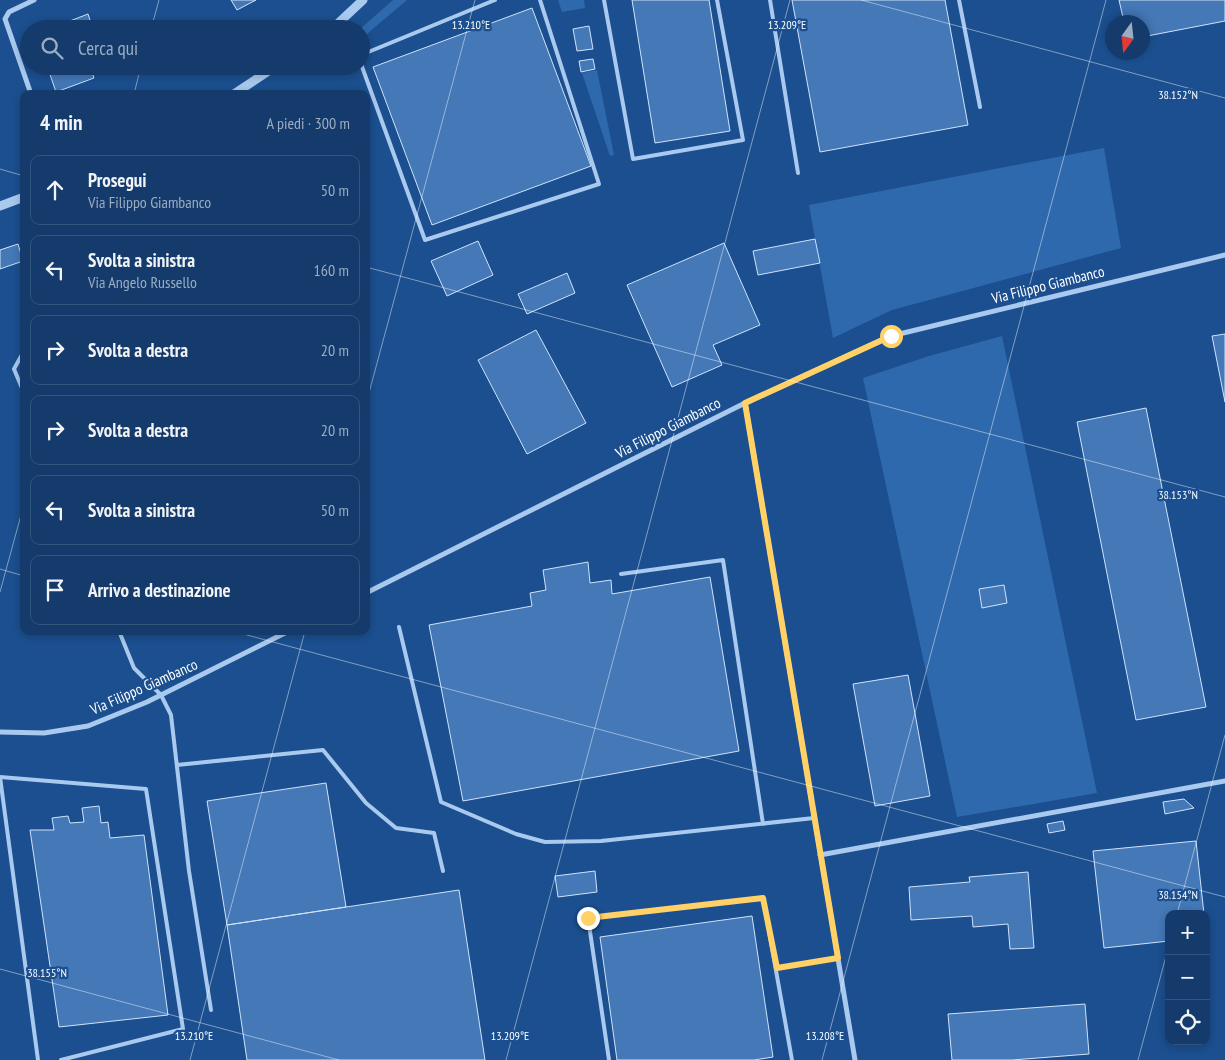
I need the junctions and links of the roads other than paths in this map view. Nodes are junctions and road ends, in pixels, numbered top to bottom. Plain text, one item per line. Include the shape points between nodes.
1 (34, 0) edge
2 (363, 0) edge
3 (496, 0) edge
4 (540, 0) edge
5 (604, 0) edge
6 (717, 0) edge
7 (770, 0) edge
8 (959, 0) edge
9 (342, 20) edge
10 (370, 51) edge
11 (20, 61) edge
12 (25, 75) edge
13 (262, 75) edge
14 (365, 75) edge
15 (30, 90) edge
16 (240, 90) edge
17 (980, 107) dead end
18 (798, 173) dead end
19 (20, 198) edge
20 (0, 206) edge
21 (1225, 255) edge
22 (20, 358) edge
23 (20, 383) edge
24 (745, 403) junction
25 (621, 574) dead end
26 (370, 591) edge
27 (399, 627) dead end
28 (121, 635) edge
29 (281, 635) edge
30 (161, 695) junction
31 (0, 732) edge
32 (177, 765) junction
33 (1225, 781) edge
34 (814, 818) junction
35 (763, 824) junction
36 (820, 855) junction
37 (443, 871) dead end
38 (838, 958) junction
39 (777, 968) junction
40 (211, 1010) dead end
41 (38, 1060) edge
42 (61, 1060) edge
43 (608, 1060) edge
44 (792, 1060) edge
45 (855, 1060) edge

1 - 11 street via 9,12 6,19
2 - 9 street
3 - 10 lane
4 - 14 lane via 599,184 426,240
5 - 6 lane via 633,159 744,140
7 - 18 lane
8 - 17 lane
12 - 15 street
13 - 16 street
19 - 20 street
21 - 24 street, Via Filippo Giambanco via 891,336
22 - 23 lane via 14,369
24 - 26 street, Via Filippo Giambanco
24 - 34 street
25 - 35 lane via 723,560
27 - 35 lane via 441,802 516,834 545,842 601,841
28 - 30 lane via 134,668
29 - 30 street, Via Filippo Giambanco
30 - 31 street, Via Filippo Giambanco via 88,726 44,733
30 - 32 lane via 171,715
32 - 37 lane via 323,750 366,802 396,828 434,833
32 - 40 lane via 189,872
33 - 36 street
34 - 35 lane
34 - 36 street
36 - 38 street
38 - 39 lane
38 - 45 street
39 - 43 lane via 763,898 588,918
39 - 44 lane
41 - 42 lane via 0,777 146,789 183,1030

